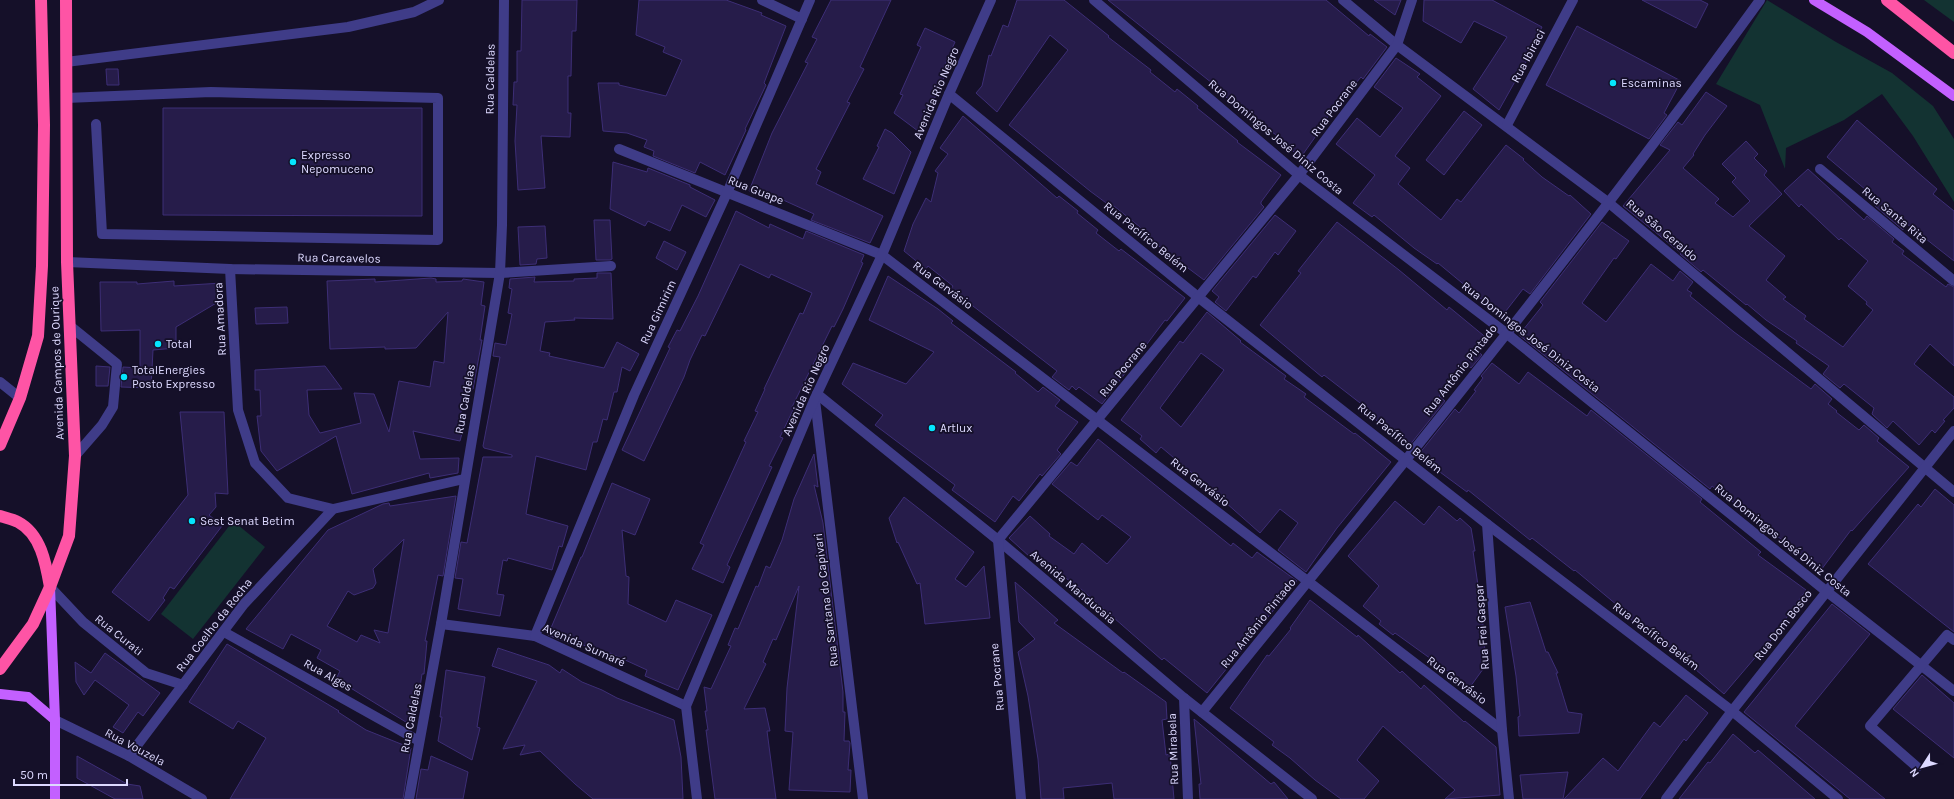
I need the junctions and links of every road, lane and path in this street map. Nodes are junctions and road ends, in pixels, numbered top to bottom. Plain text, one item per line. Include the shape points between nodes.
1 (41, 0) edge
2 (66, 0) edge
3 (439, 0) edge
4 (504, 0) edge
5 (762, 0) edge
6 (810, 0) edge
7 (991, 0) edge
8 (1094, 0) edge
9 (1343, 0) edge
10 (1412, 0) edge
11 (1573, 0) edge
12 (1760, 0) edge
13 (1814, 0) edge
14 (1887, 0) edge
15 (802, 19) junction
16 (1397, 45) junction
17 (1954, 53) edge
18 (66, 62) junction
19 (949, 94) junction
20 (1954, 96) edge
21 (66, 98) junction
22 (96, 124) dead end
23 (1507, 125) junction
24 (619, 149) dead end
25 (1820, 169) dead end
26 (1299, 175) junction
27 (727, 193) junction
28 (1609, 203) junction
29 (882, 255) junction
30 (67, 262) junction
31 (611, 266) dead end
32 (230, 269) junction
33 (500, 273) junction
34 (1954, 281) edge
35 (1198, 297) junction
36 (70, 326) junction
37 (1506, 333) junction
38 (0, 382) edge
39 (816, 396) junction
40 (20, 398) junction
41 (1098, 420) junction
42 (1954, 431) edge
43 (0, 445) edge
44 (75, 456) junction
45 (1407, 459) junction
46 (1924, 468) junction
47 (464, 479) junction
48 (1954, 492) edge
49 (333, 509) junction
50 (0, 516) edge
51 (1487, 524) junction
52 (998, 540) junction
53 (1308, 583) junction
54 (50, 587) junction
55 (1826, 591) junction
56 (441, 624) junction
57 (224, 632) junction
58 (534, 636) junction
59 (1954, 640) edge
60 (1922, 666) junction
61 (0, 669) edge
62 (183, 685) junction
63 (1954, 691) edge
64 (0, 694) edge
65 (1184, 698) junction
66 (686, 706) junction
67 (1732, 710) junction
68 (1202, 712) junction
69 (55, 720) junction
70 (1502, 730) junction
71 (419, 741) junction
72 (129, 756) junction
73 (1917, 767) dead end
74 (55, 799) edge
75 (202, 799) edge
76 (409, 799) edge
77 (697, 799) edge
78 (863, 799) edge
79 (1020, 799) edge
80 (1188, 799) edge
81 (1312, 799) edge
82 (1509, 799) edge
83 (1666, 799) edge
84 (1838, 799) edge

1 - 40 highway, Avenida Campos de Ourique via 44,125 42,273 38,336
2 - 18 highway, Avenida Campos de Ourique
3 - 18 street via 414,12 348,27
4 - 33 street, Rua Caldelas
5 - 15 street
6 - 15 street, Rua Gimirim
7 - 19 street, Avenida Rio Negro
8 - 26 street, Rua Domingos José Diniz Costa
9 - 16 street, Rua São Geraldo
10 - 16 street, Rua Pocrane
11 - 23 street, Rua Ibiraci
12 - 28 street, Rua Antônio Pintado via 1686,103
13 - 20 main road via 1867,32
14 - 17 highway
15 - 27 street, Rua Gimirim
16 - 23 street, Rua São Geraldo
16 - 26 street, Rua Pocrane
18 - 21 highway, Avenida Campos de Ourique
19 - 29 street, Avenida Rio Negro
19 - 35 street, Rua Pacífico Belém
21 - 22 street via 211,92 438,98 438,240 102,234
21 - 30 highway, Avenida Campos de Ourique
23 - 28 street, Rua São Geraldo
24 - 27 street, Rua Guape
25 - 34 street, Rua Santa Rita
26 - 35 street, Rua Pocrane
26 - 37 street, Rua Domingos José Diniz Costa
27 - 29 street, Rua Guape
27 - 58 street, Rua Gimirim via 634,395
28 - 37 street, Rua Antônio Pintado
28 - 46 street, Rua São Geraldo
29 - 39 street, Avenida Rio Negro
29 - 41 street, Rua Gervásio
30 - 32 street, Rua Carcavelos
30 - 36 highway, Avenida Campos de Ourique
31 - 33 street, Rua Carcavelos
32 - 33 street, Rua Carcavelos
32 - 49 street, Rua Amadora via 238,410 254,463 288,498
33 - 47 street, Rua Caldelas
35 - 41 street, Rua Pocrane
35 - 45 street, Rua Pacífico Belém
36 - 44 highway, Avenida Campos de Ourique
36 - 44 street via 117,364 113,408
37 - 45 street, Rua Antônio Pintado
37 - 55 street, Rua Domingos José Diniz Costa
38 - 40 street
39 - 52 street, Avenida Manducaia
39 - 66 street, Avenida Rio Negro
39 - 78 street, Rua Santana do Capivari
40 - 43 highway, Avenida Campos de Ourique
41 - 52 street, Rua Pocrane
41 - 53 street, Rua Gervásio
42 - 46 street, Rua Dom Bosco
44 - 54 highway, Avenida Campos de Ourique via 69,536
45 - 51 street, Rua Pacífico Belém
45 - 53 street, Rua Antônio Pintado
46 - 48 street, Rua São Geraldo
46 - 55 street, Rua Dom Bosco
47 - 49 street
47 - 56 street, Rua Caldelas
49 - 57 street, Rua Coelho da Rocha via 244,604
50 - 54 highway via 18,522 31,532 45,559
51 - 67 street, Rua Pacífico Belém
51 - 70 street, Rua Frei Gaspar
52 - 65 street, Avenida Manducaia
52 - 79 street, Rua Pocrane
53 - 68 street, Rua Antônio Pintado
53 - 70 street, Rua Gervásio
54 - 61 highway via 33,624
54 - 62 street, Rua Curati via 83,622 146,673
54 - 69 main road, Avenida Campos de Ourique
55 - 60 street, Rua Domingos José Diniz Costa
55 - 67 street, Rua Dom Bosco
56 - 58 street, Avenida Sumaré
56 - 71 street, Rua Caldelas
57 - 62 street, Rua Coelho da Rocha
57 - 71 street, Rua Alges
58 - 66 street, Avenida Sumaré
59 - 60 street via 1947,635
60 - 63 street, Rua Domingos José Diniz Costa
60 - 73 street via 1870,726
62 - 72 street, Rua Coelho da Rocha
64 - 69 main road via 28,697
65 - 68 street, Avenida Manducaia
65 - 80 street, Rua Mirabela
66 - 77 street, Avenida Rio Negro
67 - 83 street, Rua Dom Bosco
67 - 84 street, Rua Pacífico Belém
68 - 81 street, Avenida Manducaia
69 - 72 street, Rua Vouzela
69 - 74 main road, Avenida Campos de Ourique
70 - 82 street, Rua Frei Gaspar
71 - 76 street, Rua Caldelas
72 - 75 street, Rua Vouzela

